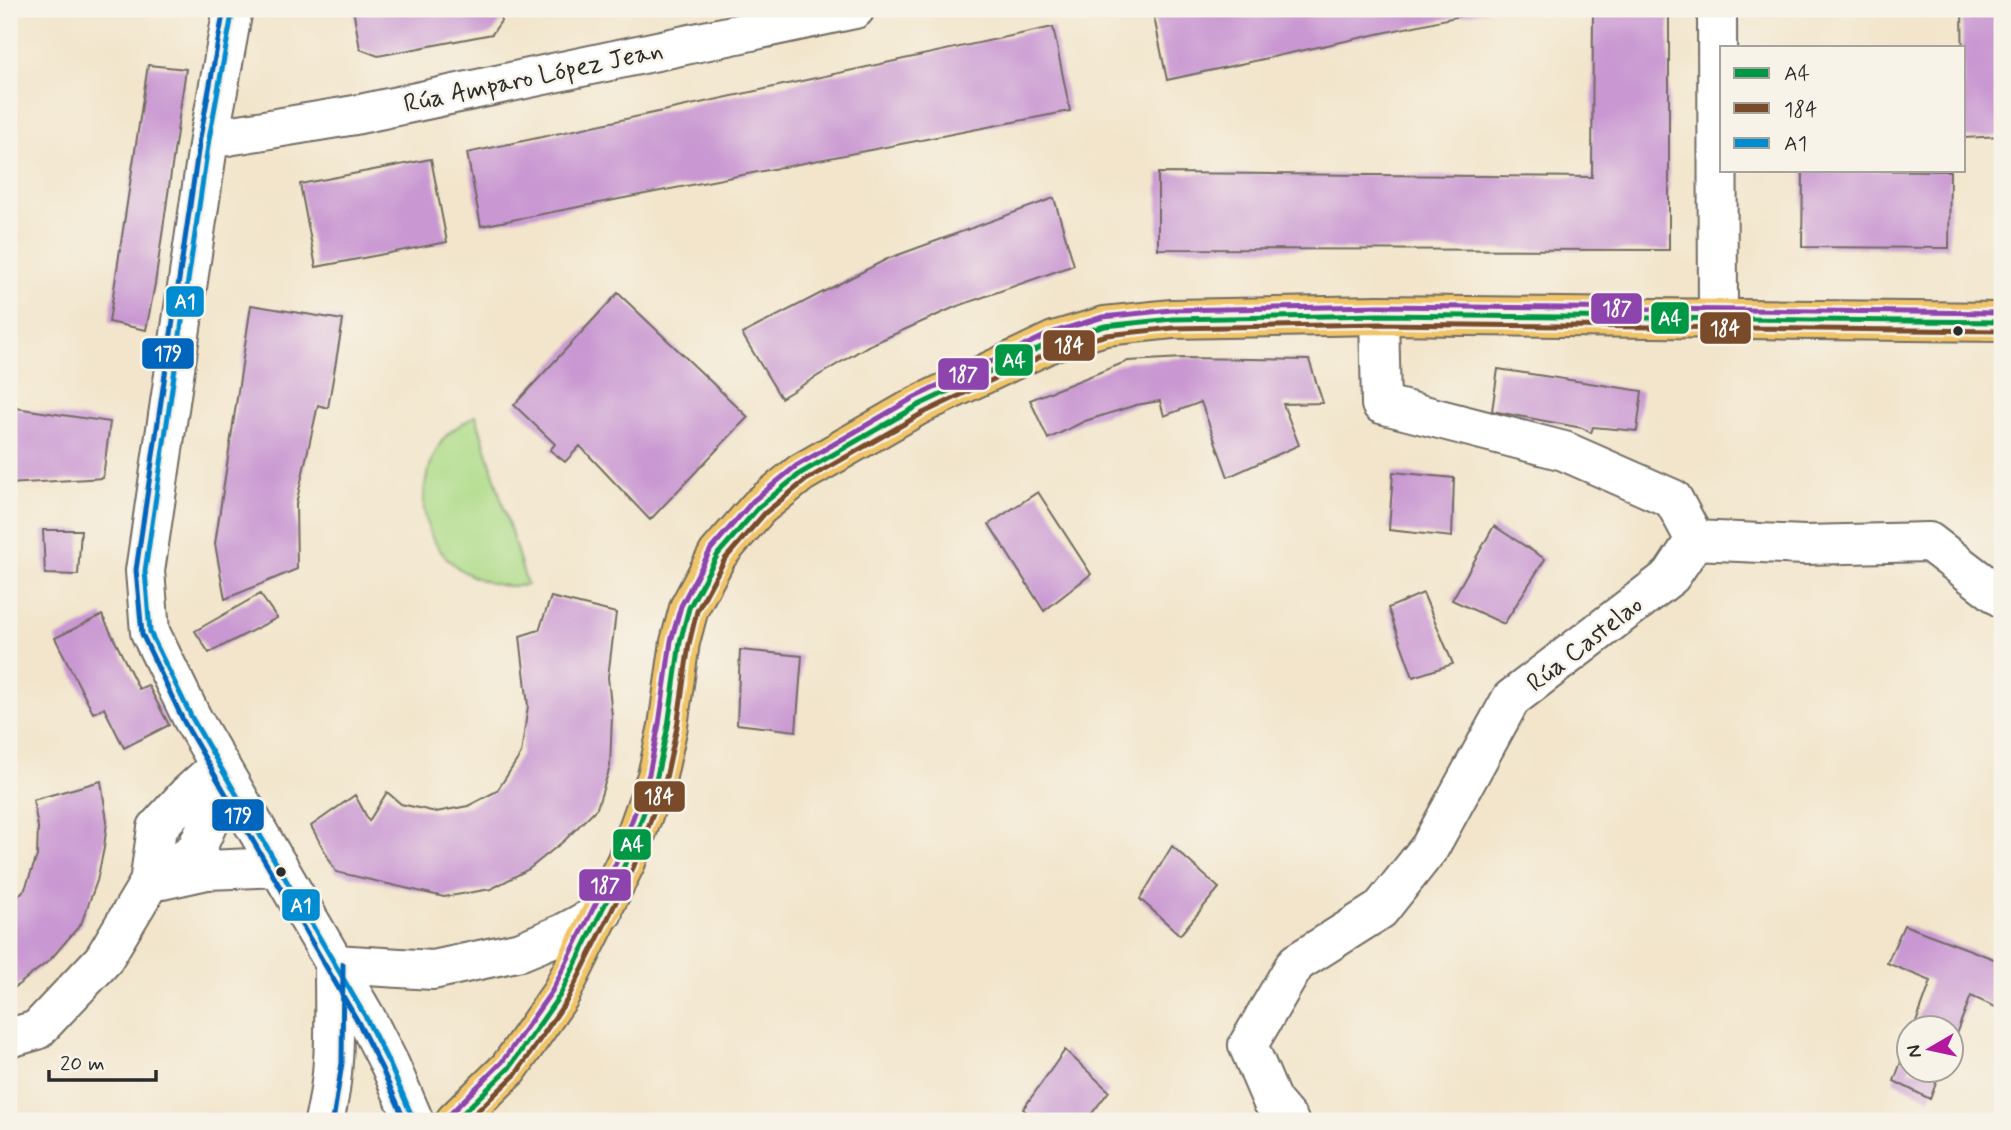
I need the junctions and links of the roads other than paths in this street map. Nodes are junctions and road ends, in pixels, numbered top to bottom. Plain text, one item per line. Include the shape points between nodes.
1 (233, 9) edge
2 (855, 9) edge
3 (1717, 9) edge
4 (209, 139) junction
5 (1379, 315) junction
6 (1718, 320) junction
7 (2002, 322) edge
8 (1695, 540) junction
9 (2002, 598) edge
10 (220, 765) junction
11 (279, 867) junction
12 (149, 883) junction
13 (603, 912) junction
14 (334, 964) junction
15 (9, 1038) edge
16 (1273, 1115) edge
17 (324, 1121) edge
18 (414, 1121) edge
19 (455, 1121) edge

1 - 4 street
2 - 4 street, Rúa Amparo López Jean via 355,115
3 - 6 street
4 - 10 street via 145,571 150,632
5 - 6 highway
5 - 8 street via 1381,404 1564,451 1673,499
5 - 13 highway via 1172,319 1105,326 1054,341 919,405 801,473 760,507 718,554 690,608 657,776
6 - 7 highway
8 - 9 street via 1805,545 1929,542
8 - 16 street, Rúa Castelao via 1671,576 1511,699 1430,847 1380,910 1296,963 1248,1045
10 - 11 street
10 - 12 street via 208,823 196,850
11 - 12 street via 207,870
11 - 14 street
12 - 15 street via 103,960 37,1030
13 - 14 street via 521,951 433,970
13 - 19 highway via 560,995 509,1068
14 - 17 street via 334,1055
14 - 18 street via 390,1065

